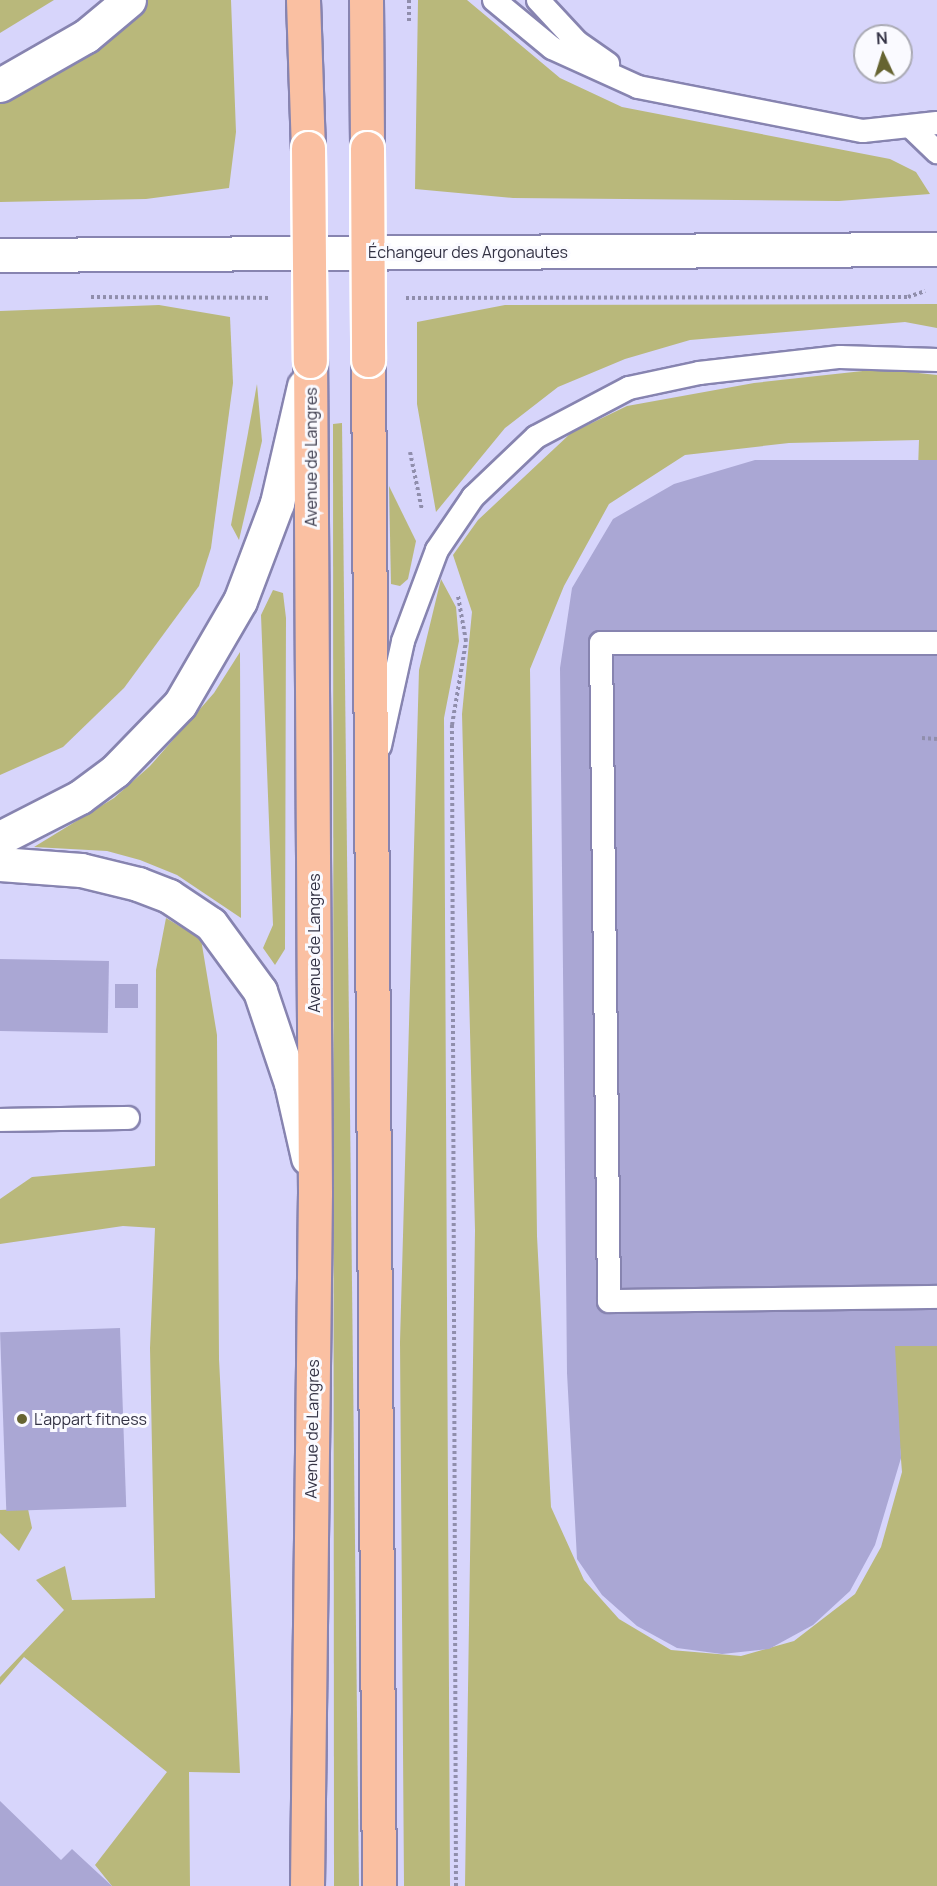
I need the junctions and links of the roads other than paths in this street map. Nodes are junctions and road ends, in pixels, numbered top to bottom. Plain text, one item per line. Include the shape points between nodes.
1 (129, 0) edge
2 (303, 0) edge
3 (366, 0) edge
4 (494, 0) edge
5 (538, 0) edge
6 (0, 85) edge
7 (638, 87) junction
8 (937, 123) edge
9 (912, 128) junction
10 (937, 152) edge
11 (937, 249) edge
12 (0, 255) edge
13 (937, 360) edge
14 (310, 361) junction
15 (937, 643) edge
16 (371, 792) junction
17 (0, 838) edge
18 (0, 864) edge
19 (128, 1118) dead end
20 (0, 1120) edge
21 (315, 1193) junction
22 (937, 1297) edge
23 (307, 1886) edge
24 (379, 1886) edge

1 - 6 street via 86,36
2 - 14 main road, Avenue de Langres, bridge
3 - 16 main road, bridge
4 - 7 lane via 552,48
5 - 7 lane via 577,42
7 - 9 lane via 863,131
8 - 9 lane
9 - 10 lane
11 - 12 street, Échangeur des Argonautes
13 - 16 lane via 840,357 699,373 629,388 573,414 529,443 473,497 437,550 403,641
14 - 17 street via 277,503 240,601 186,695 116,771 72,802
14 - 21 main road, Avenue de Langres
15 - 22 lane via 601,643 609,1301
16 - 24 main road
18 - 21 street via 81,870 138,884 168,896 211,924 244,962 274,1024
19 - 20 lane
21 - 23 main road, Avenue de Langres

